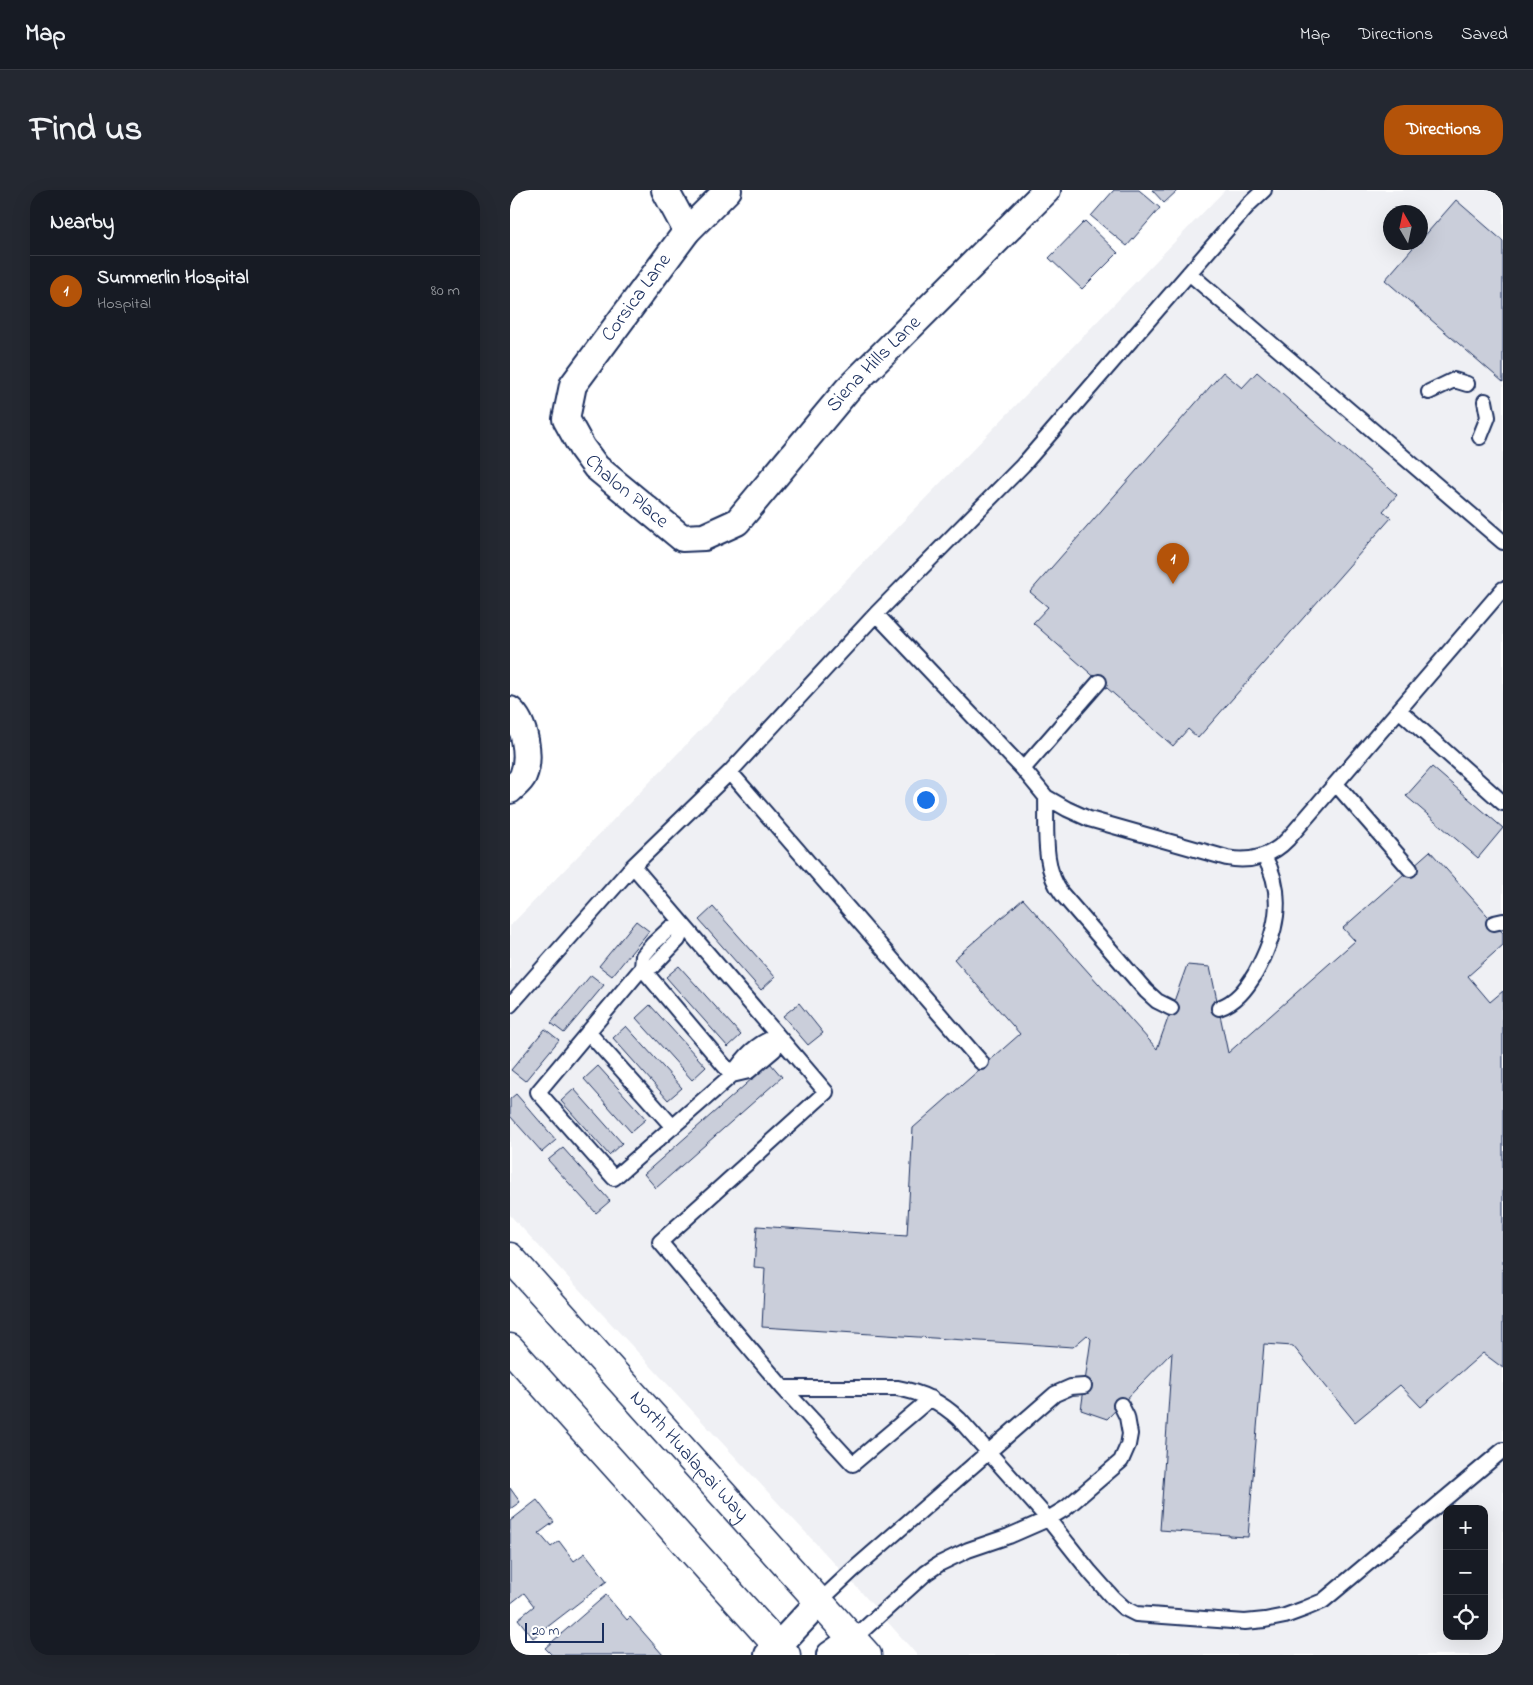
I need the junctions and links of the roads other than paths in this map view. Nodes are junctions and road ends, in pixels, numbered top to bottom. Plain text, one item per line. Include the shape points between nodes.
1 (665, 190) edge
2 (728, 190) edge
3 (1047, 190) edge
4 (1264, 190) edge
5 (686, 230) junction
6 (1189, 273) junction
7 (1467, 384) dead end
8 (1429, 392) dead end
9 (1485, 401) dead end
10 (566, 418) joint
11 (1480, 436) dead end
12 (704, 536) joint
13 (1503, 542) edge
14 (1503, 589) edge
15 (876, 614) junction
16 (1099, 682) dead end
17 (510, 710) edge
18 (1399, 710) junction
19 (1022, 769) junction
20 (730, 772) junction
21 (1336, 784) junction
22 (510, 790) edge
23 (1046, 797) junction
24 (1503, 803) edge
25 (1264, 856) junction
26 (633, 866) junction
27 (1410, 869) dead end
28 (684, 926) junction
29 (642, 968) junction
30 (510, 1005) edge
31 (1171, 1008) dead end
32 (1219, 1008) dead end
33 (588, 1032) junction
34 (778, 1036) junction
35 (981, 1062) dead end
36 (732, 1075) junction
37 (673, 1127) junction
38 (510, 1257) edge
39 (510, 1348) edge
40 (1084, 1386) dead end
41 (783, 1388) junction
42 (931, 1398) junction
43 (1121, 1405) dead end
44 (1503, 1450) edge
45 (988, 1452) junction
46 (1048, 1519) junction
47 (820, 1601) junction
48 (860, 1647) edge
49 (778, 1652) edge
50 (830, 1655) edge

1 - 5 street
2 - 5 street, Corsica Lane
3 - 12 street, Siena Hills Lane via 847,390 737,522
4 - 6 lane
5 - 10 street, Corsica Lane via 573,385
6 - 13 lane
6 - 15 lane via 1022,465
7 - 8 lane via 1454,380
9 - 11 lane via 1488,417
10 - 12 street, Chalon Place via 596,467 682,538
14 - 18 lane
15 - 19 lane
15 - 20 lane
16 - 19 lane
17 - 22 street via 517,716 528,750 523,777
18 - 21 lane
18 - 24 lane
19 - 23 lane
20 - 26 lane
20 - 35 lane
21 - 25 lane via 1283,844
21 - 27 lane
23 - 25 lane via 1089,819 1227,858
23 - 31 lane via 1048,864 1054,883 1146,991
25 - 32 lane via 1276,889 1272,938 1247,987
26 - 28 lane
26 - 30 lane
28 - 29 lane via 670,928 653,944 643,956
28 - 34 lane
29 - 33 lane
29 - 36 lane
33 - 37 lane
33 - 37 lane via 538,1092 614,1178
34 - 36 lane via 765,1040 741,1061
34 - 41 lane via 826,1092 660,1242
36 - 37 lane
38 - 47 main road, North Hualapai Way
39 - 49 main road
40 - 45 lane via 1071,1387 1056,1394
41 - 42 lane via 896,1388
41 - 42 lane via 853,1464
42 - 45 lane via 950,1411
43 - 46 lane via 1129,1428 1128,1445 1121,1461 1066,1508
44 - 46 lane via 1323,1601 1265,1620 1245,1622 1136,1614 1113,1598
45 - 46 lane
45 - 47 lane
46 - 48 lane via 939,1564 926,1573
47 - 48 main road, North Hualapai Way
47 - 49 street
48 - 50 street

